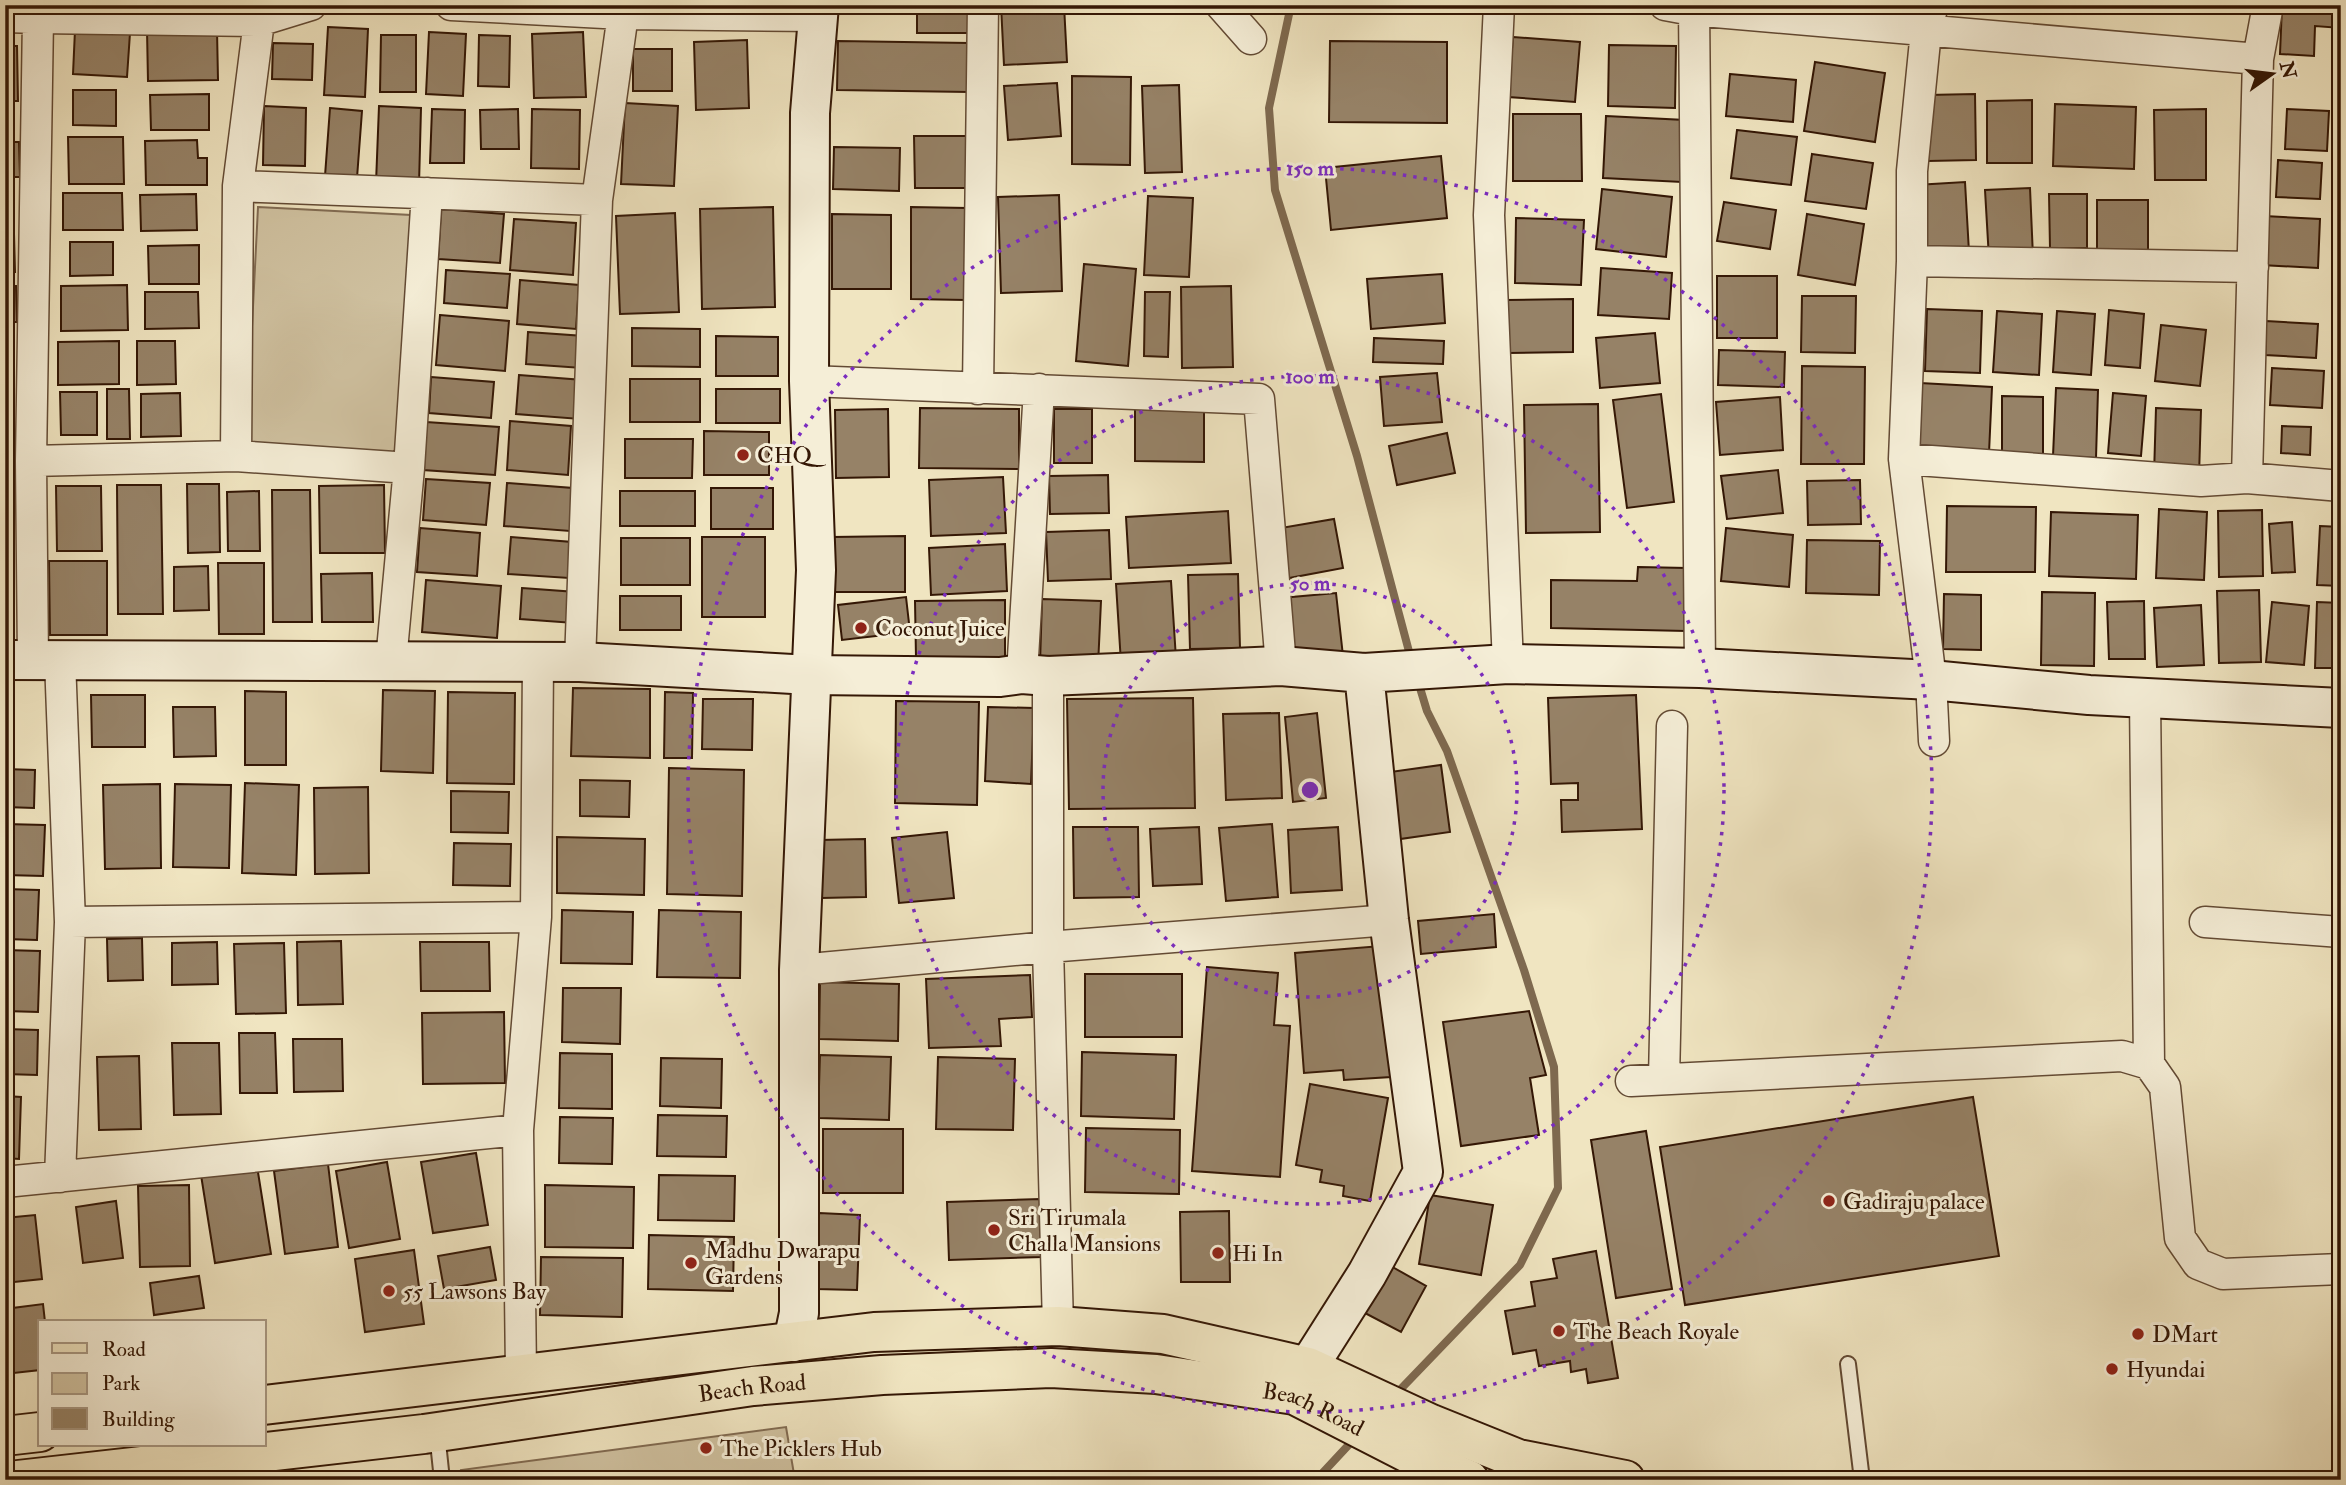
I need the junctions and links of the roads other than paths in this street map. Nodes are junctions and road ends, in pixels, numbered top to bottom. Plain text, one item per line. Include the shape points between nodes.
1 (312, 5) edge
2 (451, 5) edge
3 (983, 5) edge
4 (1221, 5) edge
5 (1499, 5) edge
6 (2268, 5) edge
7 (1684, 7) edge
8 (623, 10) edge
9 (819, 11) edge
10 (38, 12) edge
11 (5, 17) edge
12 (1929, 18) edge
13 (259, 21) junction
14 (1251, 39) dead end
15 (2258, 59) junction
16 (238, 186) junction
17 (427, 193) junction
18 (597, 200) junction
19 (1913, 261) junction
20 (2253, 267) junction
21 (809, 381) junction
22 (978, 389) junction
23 (1039, 389) junction
24 (236, 456) junction
25 (1904, 459) junction
26 (31, 461) junction
27 (409, 468) junction
28 (2247, 478) junction
29 (2341, 486) edge
30 (33, 660) edge
31 (391, 661) junction
32 (538, 662) junction
33 (580, 662) junction
34 (1281, 666) junction
35 (1493, 666) junction
36 (1700, 667) junction
37 (1380, 672) junction
38 (810, 675) junction
39 (1035, 675) junction
40 (1931, 680) junction
41 (2145, 698) junction
42 (2341, 708) edge
43 (1672, 726) dead end
44 (1934, 741) dead end
45 (536, 917) junction
46 (1389, 920) junction
47 (70, 922) junction
48 (2205, 922) dead end
49 (2341, 932) edge
50 (1048, 947) junction
51 (799, 970) junction
52 (2149, 1064) junction
53 (1664, 1079) junction
54 (1631, 1081) dead end
55 (517, 1130) junction
56 (60, 1177) junction
57 (5, 1182) edge
58 (2341, 1269) edge
59 (1058, 1326) junction
60 (793, 1342) junction
61 (1848, 1364) dead end
62 (521, 1374) junction
63 (1302, 1381) junction
64 (798, 1382) junction
65 (266, 1405) edge
66 (38, 1432) edge
67 (437, 1432) junction
68 (5, 1436) edge
69 (1423, 1440) junction
70 (1583, 1476) edge
71 (18, 1480) edge
72 (442, 1480) edge
73 (1469, 1480) edge
74 (1625, 1480) edge
75 (1862, 1480) edge

1 - 13 street
2 - 8 street
3 - 22 street
4 - 14 street
5 - 35 street via 1489,215
6 - 15 street
7 - 12 street
7 - 36 street
8 - 9 street
8 - 18 street
9 - 21 street via 810,114
10 - 11 street
10 - 13 street
10 - 26 street
12 - 15 street
12 - 19 street via 1912,171
13 - 16 street
15 - 20 street
16 - 17 street
16 - 24 street
17 - 18 street
17 - 27 street
18 - 33 street
19 - 20 street
19 - 25 street
20 - 28 street
21 - 22 street
21 - 38 street via 816,570
22 - 23 street
23 - 34 street via 1259,399
23 - 39 street
24 - 26 street
24 - 27 street
25 - 28 street via 2201,481
25 - 40 street
26 - 30 street
27 - 31 street
28 - 29 street
30 - 31 street
30 - 47 street
31 - 32 street
32 - 33 street
32 - 45 street
33 - 38 street
34 - 37 street
34 - 39 street
35 - 36 street
35 - 37 street
36 - 40 street
37 - 46 street
38 - 39 street
38 - 51 street
39 - 50 street
40 - 41 street
40 - 44 street
41 - 42 street
41 - 52 street
43 - 53 street
45 - 47 street
45 - 55 street
46 - 50 street
46 - 63 street via 1423,1172
47 - 56 street
48 - 49 street
50 - 51 street
50 - 59 street
51 - 60 street via 799,1313
52 - 53 street via 2122,1056
52 - 58 street via 2165,1087 2180,1238 2199,1264 2223,1274
53 - 54 street
55 - 56 street
55 - 62 street
56 - 57 street
59 - 60 main road, Beach Road via 874,1332
59 - 63 main road, Beach Road via 1163,1334
60 - 62 main road, Beach Road
60 - 64 street
61 - 75 lane
62 - 65 main road, Beach Road
63 - 64 main road, Beach Road via 1051,1368
63 - 69 main road, Beach Road
64 - 67 main road, Beach Road
66 - 68 main road
67 - 71 main road, Beach Road
67 - 72 lane
69 - 70 main road, Beach Road
69 - 73 main road, Beach Road
70 - 74 main road, Beach Road

